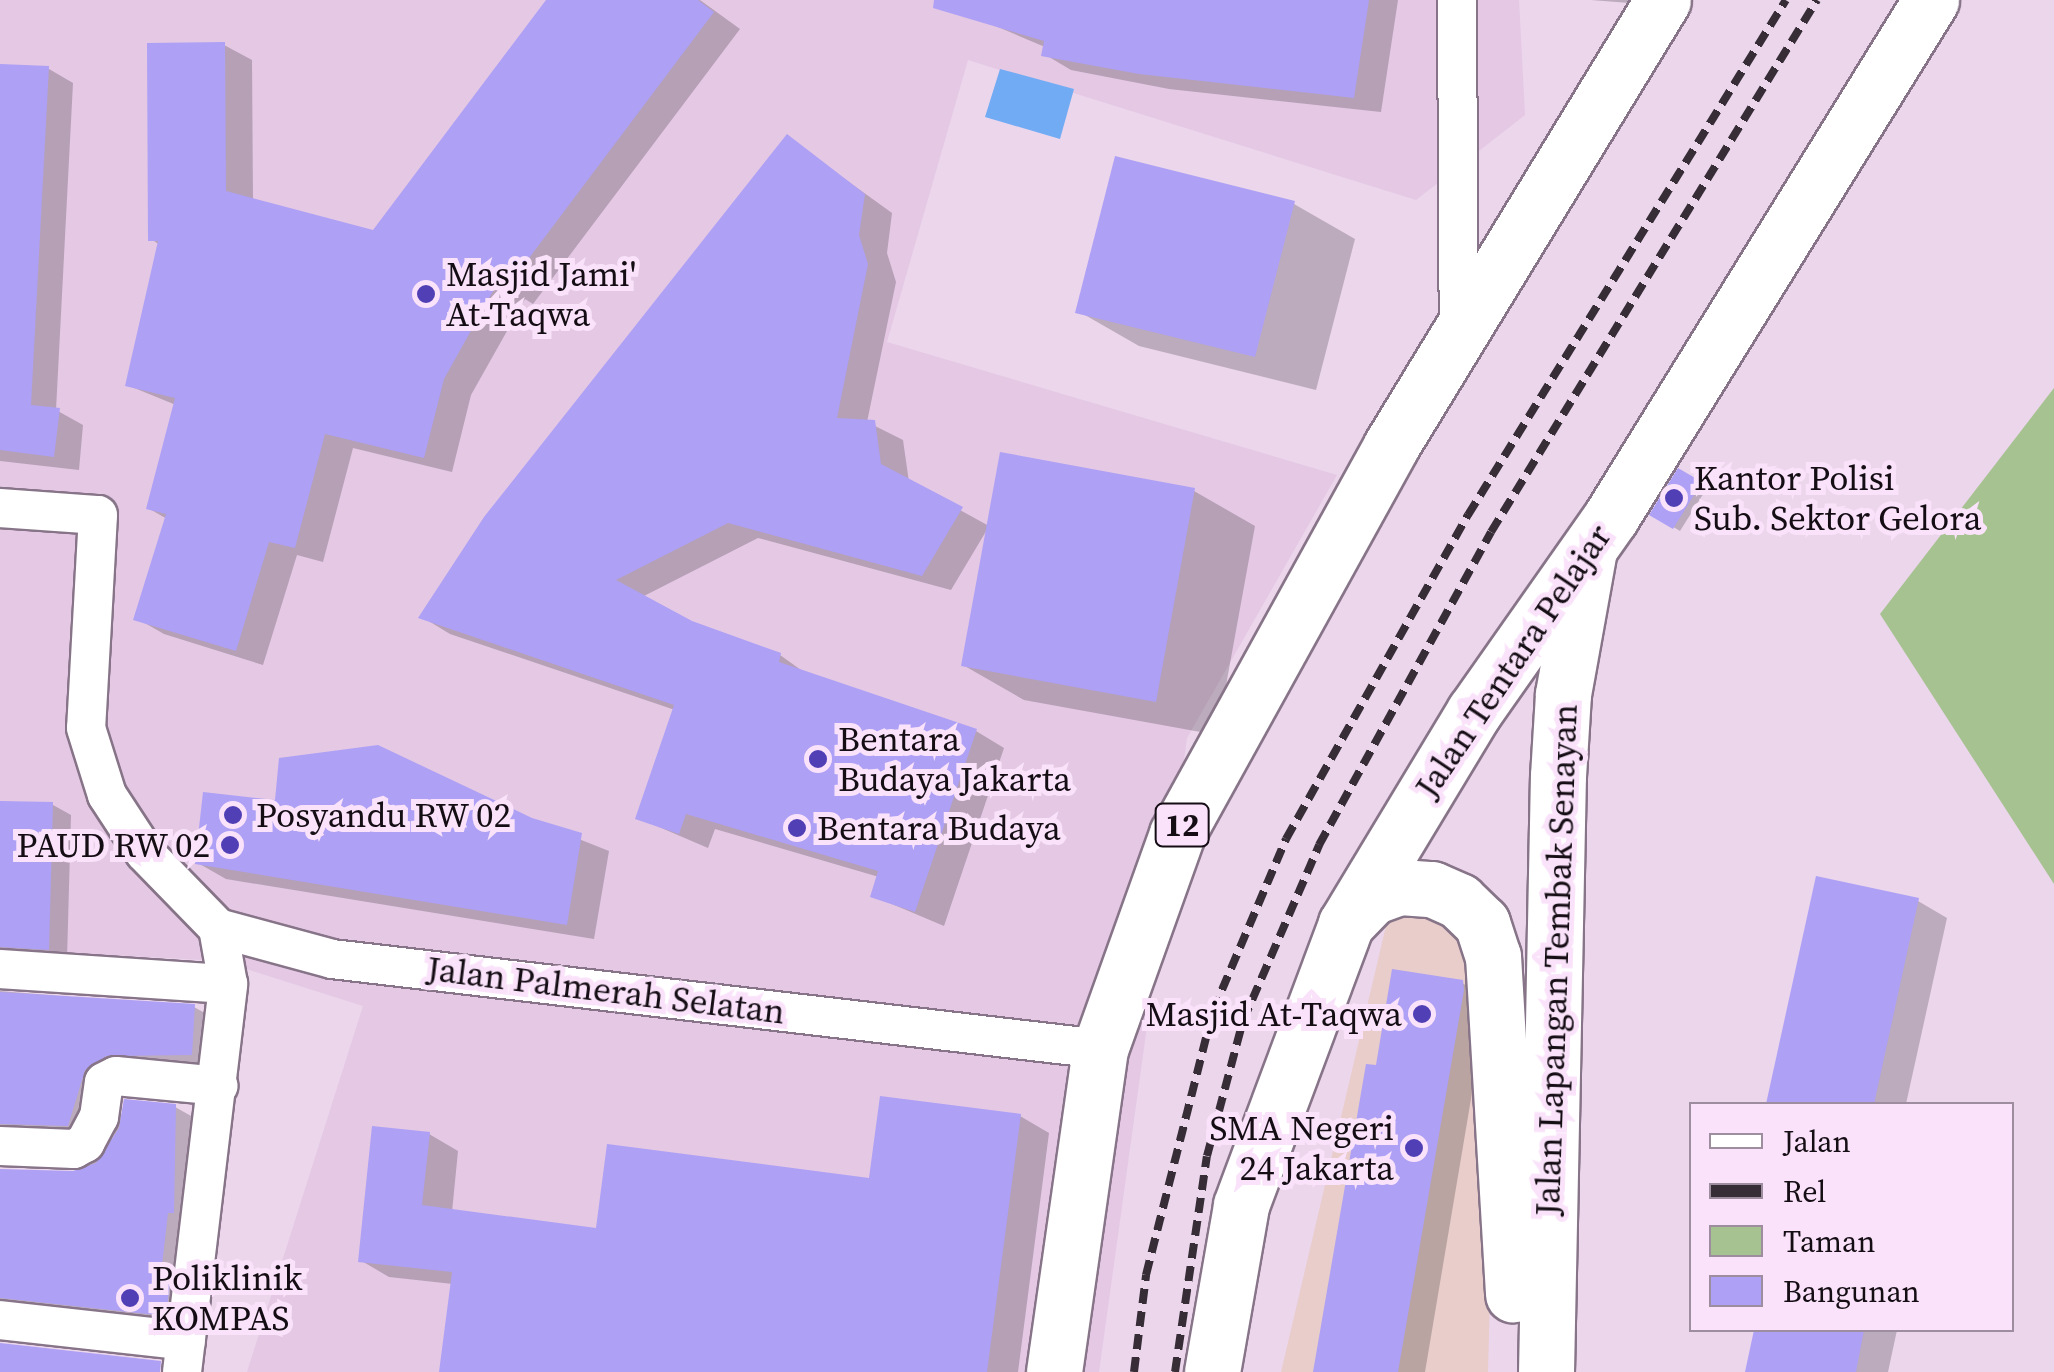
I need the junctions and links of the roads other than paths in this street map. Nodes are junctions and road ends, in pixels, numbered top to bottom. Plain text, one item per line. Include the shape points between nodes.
1 (1458, 0) edge
2 (1663, 0) edge
3 (1931, 0) edge
4 (1459, 332) junction
5 (0, 508) edge
6 (1589, 550) junction
7 (1346, 924) junction
8 (218, 928) junction
9 (0, 969) edge
10 (228, 984) junction
11 (1100, 1049) junction
12 (219, 1086) junction
13 (0, 1146) edge
14 (0, 1320) edge
15 (184, 1357) edge
16 (1054, 1372) edge
17 (1212, 1372) edge
18 (1516, 1372) edge
19 (1546, 1372) edge

1 - 4 street
2 - 4 main road, 12
3 - 6 main road, Jalan Tentara Pelajar
4 - 11 main road, 12 via 1178,834
5 - 8 street via 98,515 86,728 107,795 146,853
6 - 7 main road, Jalan Tentara Pelajar via 1474,712
6 - 19 main road, Jalan Lapangan Tembak Senayan via 1563,694 1558,776
7 - 17 main road, Jalan Tentara Pelajar via 1241,1205
7 - 18 main road, Jalan Lapangan Tembak Senayan via 1372,897 1400,887 1459,900 1482,923 1494,956
8 - 10 street
8 - 11 street, Jalan Palmerah Selatan via 332,959
9 - 10 street
10 - 12 street
11 - 16 main road, 12
12 - 13 street via 116,1076 104,1082 99,1118 85,1143 74,1149
12 - 15 street
14 - 15 street

